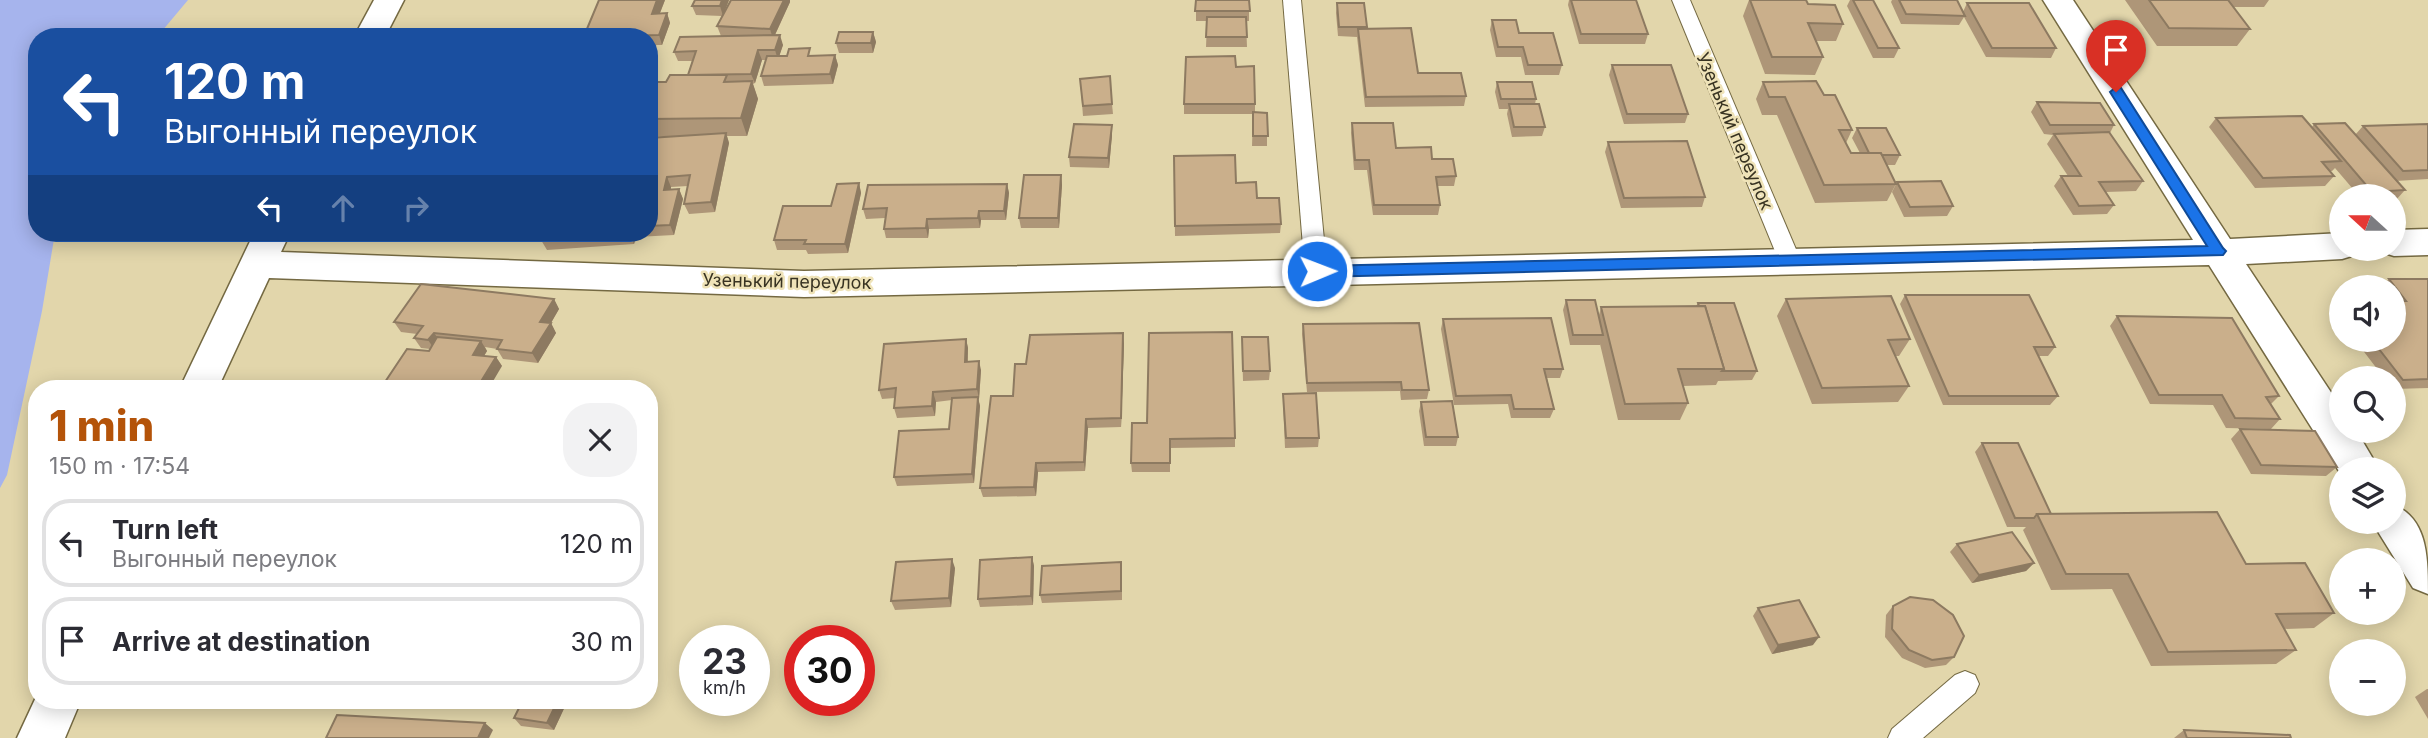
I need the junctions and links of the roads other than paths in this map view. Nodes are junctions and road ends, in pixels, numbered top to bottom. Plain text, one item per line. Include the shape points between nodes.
1 (389, 0) edge
2 (1292, 0) edge
3 (1681, 0) edge
4 (2058, 0) edge
5 (374, 28) edge
6 (2428, 242) edge
7 (2406, 243) edge
8 (2329, 247) edge
9 (265, 248) edge
10 (2218, 251) junction
11 (1790, 261) junction
12 (1317, 271) junction
13 (204, 380) edge
14 (2351, 457) edge
15 (2401, 534) edge
16 (2428, 575) edge
17 (1965, 684) dead end
18 (54, 709) edge
19 (41, 738) edge
20 (1902, 738) edge

1 - 5 street
2 - 12 lane
3 - 11 lane, Узенький переулок
4 - 10 street
6 - 7 street
8 - 10 street, Узенький переулок
9 - 12 street, Узенький переулок via 804,284
9 - 13 street
10 - 11 street, Узенький переулок
10 - 14 street
11 - 12 street, Узенький переулок
15 - 16 street
17 - 20 lane
18 - 19 street

